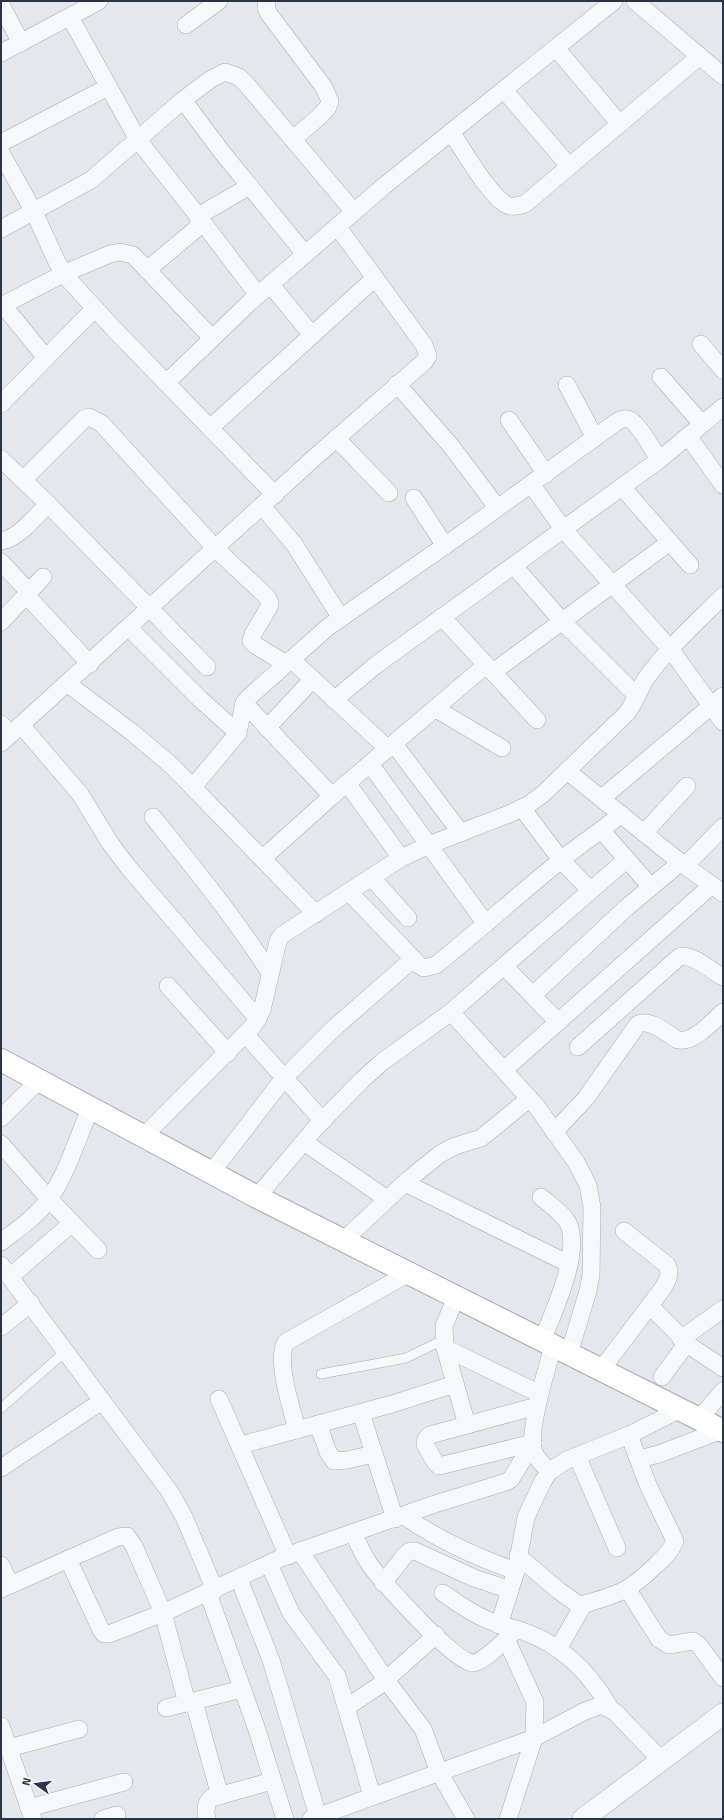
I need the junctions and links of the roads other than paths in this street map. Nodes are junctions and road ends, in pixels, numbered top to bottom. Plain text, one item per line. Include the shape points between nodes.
1 (99, 1) edge
2 (219, 1) edge
3 (614, 1) edge
4 (635, 1) edge
5 (266, 2) edge
6 (1, 5) edge
7 (73, 10) edge
8 (186, 25) dead end
9 (21, 42) junction
10 (556, 48) junction
11 (1, 53) edge
12 (700, 56) junction
13 (723, 76) edge
14 (108, 87) junction
15 (504, 90) junction
16 (183, 100) junction
17 (619, 123) junction
18 (452, 132) junction
19 (293, 139) junction
20 (138, 140) junction
21 (1, 143) edge
22 (1, 153) edge
23 (569, 166) junction
24 (6, 172) edge
25 (250, 186) junction
26 (34, 212) junction
27 (354, 212) junction
28 (198, 216) junction
29 (337, 226) junction
30 (1, 229) edge
31 (305, 254) junction
32 (147, 270) junction
33 (65, 273) junction
34 (375, 278) junction
35 (264, 290) junction
36 (2, 305) edge
37 (95, 308) junction
38 (312, 335) junction
39 (212, 338) junction
40 (702, 344) dead end
41 (46, 358) junction
42 (723, 370) edge
43 (661, 377) dead end
44 (166, 382) junction
45 (397, 384) junction
46 (567, 385) dead end
47 (1, 404) edge
48 (723, 407) edge
49 (509, 420) dead end
50 (702, 424) junction
51 (210, 428) junction
52 (688, 436) junction
53 (336, 438) junction
54 (595, 438) junction
55 (1, 459) edge
56 (660, 460) junction
57 (546, 474) junction
58 (23, 480) junction
59 (531, 484) junction
60 (723, 485) edge
61 (622, 487) junction
62 (388, 493) dead end
63 (414, 498) dead end
64 (269, 500) junction
65 (48, 504) junction
66 (497, 507) junction
67 (564, 530) junction
68 (1, 541) edge
69 (670, 542) junction
70 (445, 546) junction
71 (216, 548) junction
72 (1, 562) edge
73 (690, 565) dead end
74 (514, 566) junction
75 (44, 577) dead end
76 (612, 584) junction
77 (28, 594) junction
78 (723, 596) edge
79 (150, 609) junction
80 (442, 617) junction
81 (341, 618) junction
82 (562, 621) junction
83 (1, 622) edge
84 (129, 628) junction
85 (671, 650) junction
86 (289, 662) junction
87 (90, 664) junction
88 (207, 667) dead end
89 (490, 668) junction
90 (312, 680) junction
91 (68, 684) junction
92 (638, 696) junction
93 (334, 700) junction
94 (717, 701) edge
95 (244, 703) junction
96 (436, 709) junction
97 (537, 720) dead end
98 (723, 722) edge
99 (266, 728) junction
100 (9, 731) edge
101 (238, 733) junction
102 (391, 746) junction
103 (502, 748) dead end
104 (370, 764) junction
105 (567, 771) junction
106 (347, 783) junction
107 (687, 786) dead end
108 (193, 787) junction
109 (332, 796) junction
110 (602, 798) junction
111 (522, 808) junction
112 (621, 814) junction
113 (152, 817) dead end
114 (723, 827) edge
115 (602, 831) junction
116 (461, 833) junction
117 (644, 833) junction
118 (429, 845) junction
119 (262, 858) junction
120 (401, 858) junction
121 (561, 860) junction
122 (626, 860) junction
123 (683, 864) junction
124 (371, 877) junction
125 (651, 887) junction
126 (717, 889) edge
127 (590, 890) junction
128 (349, 892) junction
129 (316, 914) junction
130 (408, 918) dead end
131 (486, 924) junction
132 (413, 959) junction
133 (505, 967) junction
134 (270, 973) junction
135 (723, 977) edge
136 (168, 986) dead end
137 (533, 994) junction
138 (451, 1012) junction
139 (723, 1012) edge
140 (258, 1018) junction
141 (558, 1022) junction
142 (246, 1035) junction
143 (578, 1047) dead end
144 (228, 1053) junction
145 (1, 1060) edge
146 (504, 1070) junction
147 (284, 1078) junction
148 (40, 1079) junction
149 (529, 1099) junction
150 (91, 1107) junction
151 (1, 1118) edge
152 (323, 1121) junction
153 (554, 1132) junction
154 (144, 1136) junction
155 (304, 1142) junction
156 (1, 1144) edge
157 (211, 1174) junction
158 (404, 1183) junction
159 (257, 1197) junction
160 (541, 1197) dead end
161 (49, 1199) junction
162 (387, 1199) junction
163 (72, 1224) junction
164 (624, 1231) dead end
165 (344, 1240) junction
166 (1, 1242) edge
167 (98, 1250) dead end
168 (569, 1264) junction
169 (4, 1273) edge
170 (409, 1273) junction
171 (456, 1297) junction
172 (31, 1303) junction
173 (650, 1306) junction
174 (723, 1309) edge
175 (1, 1327) edge
176 (684, 1341) junction
177 (445, 1344) junction
178 (555, 1348) junction
179 (66, 1351) junction
180 (723, 1368) edge
181 (601, 1370) junction
182 (321, 1374) dead end
183 (662, 1377) dead end
184 (455, 1384) junction
185 (723, 1391) edge
186 (219, 1399) dead end
187 (538, 1400) junction
188 (102, 1401) junction
189 (1, 1408) edge
190 (679, 1410) junction
191 (361, 1413) junction
192 (699, 1419) junction
193 (318, 1424) junction
194 (467, 1425) junction
195 (297, 1430) junction
196 (723, 1431) edge
197 (630, 1434) junction
198 (533, 1444) junction
199 (241, 1445) junction
200 (374, 1454) junction
201 (577, 1456) junction
202 (639, 1459) junction
203 (1, 1468) edge
204 (550, 1471) junction
205 (399, 1517) junction
206 (353, 1533) junction
207 (617, 1548) dead end
208 (294, 1554) junction
209 (68, 1559) junction
210 (269, 1564) junction
211 (517, 1564) junction
212 (1, 1565) edge
213 (239, 1579) junction
214 (383, 1583) junction
215 (5, 1587) edge
216 (510, 1590) junction
217 (628, 1590) junction
218 (212, 1591) junction
219 (443, 1593) dead end
220 (582, 1607) junction
221 (163, 1613) junction
222 (507, 1631) junction
223 (436, 1635) junction
224 (558, 1649) junction
225 (723, 1678) edge
226 (386, 1680) junction
227 (242, 1689) junction
228 (190, 1702) junction
229 (347, 1707) junction
230 (166, 1708) dead end
231 (610, 1708) junction
232 (723, 1714) edge
233 (1, 1726) edge
234 (79, 1729) dead end
235 (534, 1738) junction
236 (9, 1748) junction
237 (661, 1760) junction
238 (439, 1772) junction
239 (272, 1781) junction
240 (124, 1782) dead end
241 (220, 1796) junction
242 (372, 1796) junction
243 (31, 1813) edge
244 (594, 1816) edge
245 (314, 1817) edge
246 (207, 1819) edge
247 (285, 1819) edge
248 (466, 1819) edge
249 (508, 1819) edge

1 - 7 street
2 - 8 street
3 - 10 street
4 - 12 street
5 - 19 street via 266,8 274,23 324,86 330,101 320,116
6 - 9 street
7 - 9 street
7 - 14 street
9 - 11 street
10 - 15 street
10 - 17 street
12 - 13 street
12 - 17 street
14 - 20 street
14 - 21 street
15 - 18 street
15 - 23 street
16 - 19 street via 220,73 231,73 247,85
16 - 20 street
16 - 25 street
17 - 23 street
18 - 23 street via 492,191 505,204 512,207 525,204
18 - 27 street
19 - 27 street
20 - 26 street via 91,180
20 - 28 street
22 - 24 street
24 - 26 street
25 - 28 street
25 - 31 street
26 - 30 street
26 - 33 street via 57,262
27 - 29 street
28 - 32 street via 199,223 196,229
28 - 35 street
29 - 31 street
29 - 34 street
31 - 35 street
32 - 33 street via 133,255 120,252
32 - 39 street
33 - 36 street
33 - 37 street
34 - 38 street
34 - 45 street via 427,350 428,356 425,360
35 - 38 street
35 - 39 street
36 - 41 street
37 - 41 street
37 - 44 street
38 - 51 street
39 - 44 street
40 - 42 street
41 - 47 street
43 - 50 street
44 - 51 street
45 - 53 street
45 - 66 street via 451,446
46 - 54 street
48 - 50 street
49 - 57 street
50 - 52 street
51 - 64 street
52 - 56 street
52 - 60 street
53 - 62 street
53 - 64 street
54 - 56 street via 615,423 628,419 635,424
54 - 57 street
55 - 58 street
56 - 61 street
57 - 59 street
58 - 65 street
58 - 71 street via 84,419 94,418
59 - 66 street
59 - 67 street
61 - 67 street
61 - 69 street
63 - 70 street
64 - 71 street
64 - 81 street
65 - 68 street via 10,540
65 - 79 street
66 - 70 street
67 - 74 street
67 - 76 street
69 - 73 street
69 - 76 street
70 - 81 street
71 - 79 street
71 - 86 street via 267,597 270,603 251,641
72 - 77 street
74 - 80 street
74 - 82 street
75 - 77 street
76 - 82 street
76 - 85 street
77 - 83 street
77 - 87 street
78 - 85 street
79 - 84 street
79 - 88 street
80 - 89 street
80 - 93 street via 376,665
81 - 86 street
82 - 89 street
82 - 92 street
84 - 87 street
84 - 101 street
85 - 92 street via 646,678
85 - 94 street
86 - 90 street
86 - 95 street
87 - 91 street
89 - 96 street
89 - 97 street
90 - 93 street
90 - 99 street
91 - 100 street
91 - 108 street via 138,738
92 - 105 street via 626,714
93 - 102 street
94 - 98 street
94 - 110 street
95 - 99 street
95 - 101 street
96 - 102 street
96 - 103 street
99 - 109 street
100 - 140 street via 80,794 128,867
101 - 108 street
102 - 104 street
102 - 116 street
104 - 106 street
104 - 118 street
105 - 110 street
105 - 111 street via 543,794
106 - 109 street
106 - 120 street
107 - 117 street
108 - 119 street
109 - 119 street
110 - 112 street
111 - 116 street
111 - 121 street
112 - 115 street
112 - 117 street
113 - 134 street via 221,901
114 - 123 street
115 - 121 street
115 - 122 street
116 - 118 street
117 - 123 street
118 - 120 street
118 - 131 street
119 - 129 street
120 - 124 street
121 - 127 street
121 - 131 street
122 - 125 street
122 - 127 street
123 - 125 street
123 - 126 street
124 - 128 street
124 - 130 street
125 - 137 street
126 - 141 street
127 - 133 street
128 - 129 street
128 - 132 street
129 - 134 street via 282,935 278,941
131 - 132 street via 436,965 424,968
132 - 147 street via 333,1029
133 - 137 street
133 - 138 street
134 - 140 street
135 - 143 street via 690,956 679,957
136 - 144 street
137 - 141 street
138 - 146 street
138 - 152 street via 382,1062
139 - 153 street via 692,1038 684,1041 649,1023 638,1024 586,1098
140 - 142 street
141 - 146 street
142 - 144 street
142 - 147 street
144 - 154 street
145 - 148 main road
146 - 149 street
147 - 152 street
147 - 157 street
148 - 150 main road
148 - 151 street
149 - 153 street
149 - 158 street via 481,1138 447,1150
150 - 154 main road
150 - 161 street
152 - 155 street
153 - 178 street via 584,1175 592,1207 591,1275 588,1291
154 - 157 main road
155 - 159 street
155 - 162 street
156 - 161 street
157 - 159 main road
158 - 162 street
158 - 168 street
159 - 165 main road
160 - 168 street via 564,1216 568,1223 571,1235
161 - 163 street
161 - 166 street via 32,1217
162 - 165 street
163 - 167 street
163 - 169 street
164 - 173 street via 670,1270 668,1280
165 - 170 main road
168 - 178 street
169 - 172 street
170 - 171 main road
170 - 195 street via 286,1342 282,1348 283,1369
171 - 177 street via 445,1322
171 - 178 main road
172 - 175 street
172 - 179 street
173 - 176 street
173 - 181 street
174 - 176 street
176 - 180 street
176 - 183 street
177 - 182 lane via 406,1358
177 - 184 street
177 - 187 street
178 - 181 main road
178 - 187 street
179 - 188 street
179 - 189 lane
181 - 190 main road
184 - 191 street
184 - 194 street
185 - 192 street
186 - 199 street
187 - 194 street
187 - 198 street
188 - 203 street
188 - 218 street via 178,1505 189,1527
190 - 192 main road
190 - 197 street
191 - 193 street
191 - 200 street
192 - 196 main road
193 - 195 street
193 - 200 street via 334,1461
194 - 198 street via 430,1435 426,1439 428,1451 439,1466
195 - 199 street
196 - 202 street
197 - 201 street
197 - 202 street
198 - 204 street via 534,1452
198 - 205 street via 511,1479 506,1482
199 - 208 street
200 - 205 street
201 - 204 street
201 - 207 street
202 - 217 street via 648,1485 675,1541 670,1551
204 - 211 street via 526,1517
205 - 206 street
205 - 211 street via 482,1560
206 - 208 street
206 - 214 street via 369,1564
208 - 210 street
208 - 226 street
209 - 215 street
209 - 221 street via 104,1634
209 - 221 street via 118,1537 127,1536 134,1546
210 - 213 street
210 - 229 street via 291,1613 337,1676
211 - 216 street
211 - 220 street
212 - 215 street
213 - 218 street
213 - 245 street via 271,1660
214 - 216 street via 406,1555 410,1551 415,1551 474,1578
214 - 223 street
216 - 222 street
217 - 220 street
217 - 225 street via 659,1639 669,1645 693,1641 699,1645
218 - 221 street
218 - 227 street
219 - 222 street
220 - 224 street
221 - 228 street
222 - 223 street via 484,1658 472,1663 454,1653
222 - 224 street via 531,1634
222 - 235 street via 535,1702
223 - 226 street
224 - 231 street via 589,1676
226 - 229 street
226 - 238 street via 423,1729
227 - 228 street
227 - 239 street
228 - 230 street
228 - 241 street
229 - 242 street
231 - 235 street via 594,1707
231 - 237 street
232 - 237 street
233 - 236 street
234 - 236 street
235 - 238 street
235 - 249 street
236 - 243 street
237 - 244 street
238 - 242 street
238 - 248 street
239 - 241 street
239 - 247 street
240 - 243 street
241 - 246 street via 207,1802
242 - 245 street

